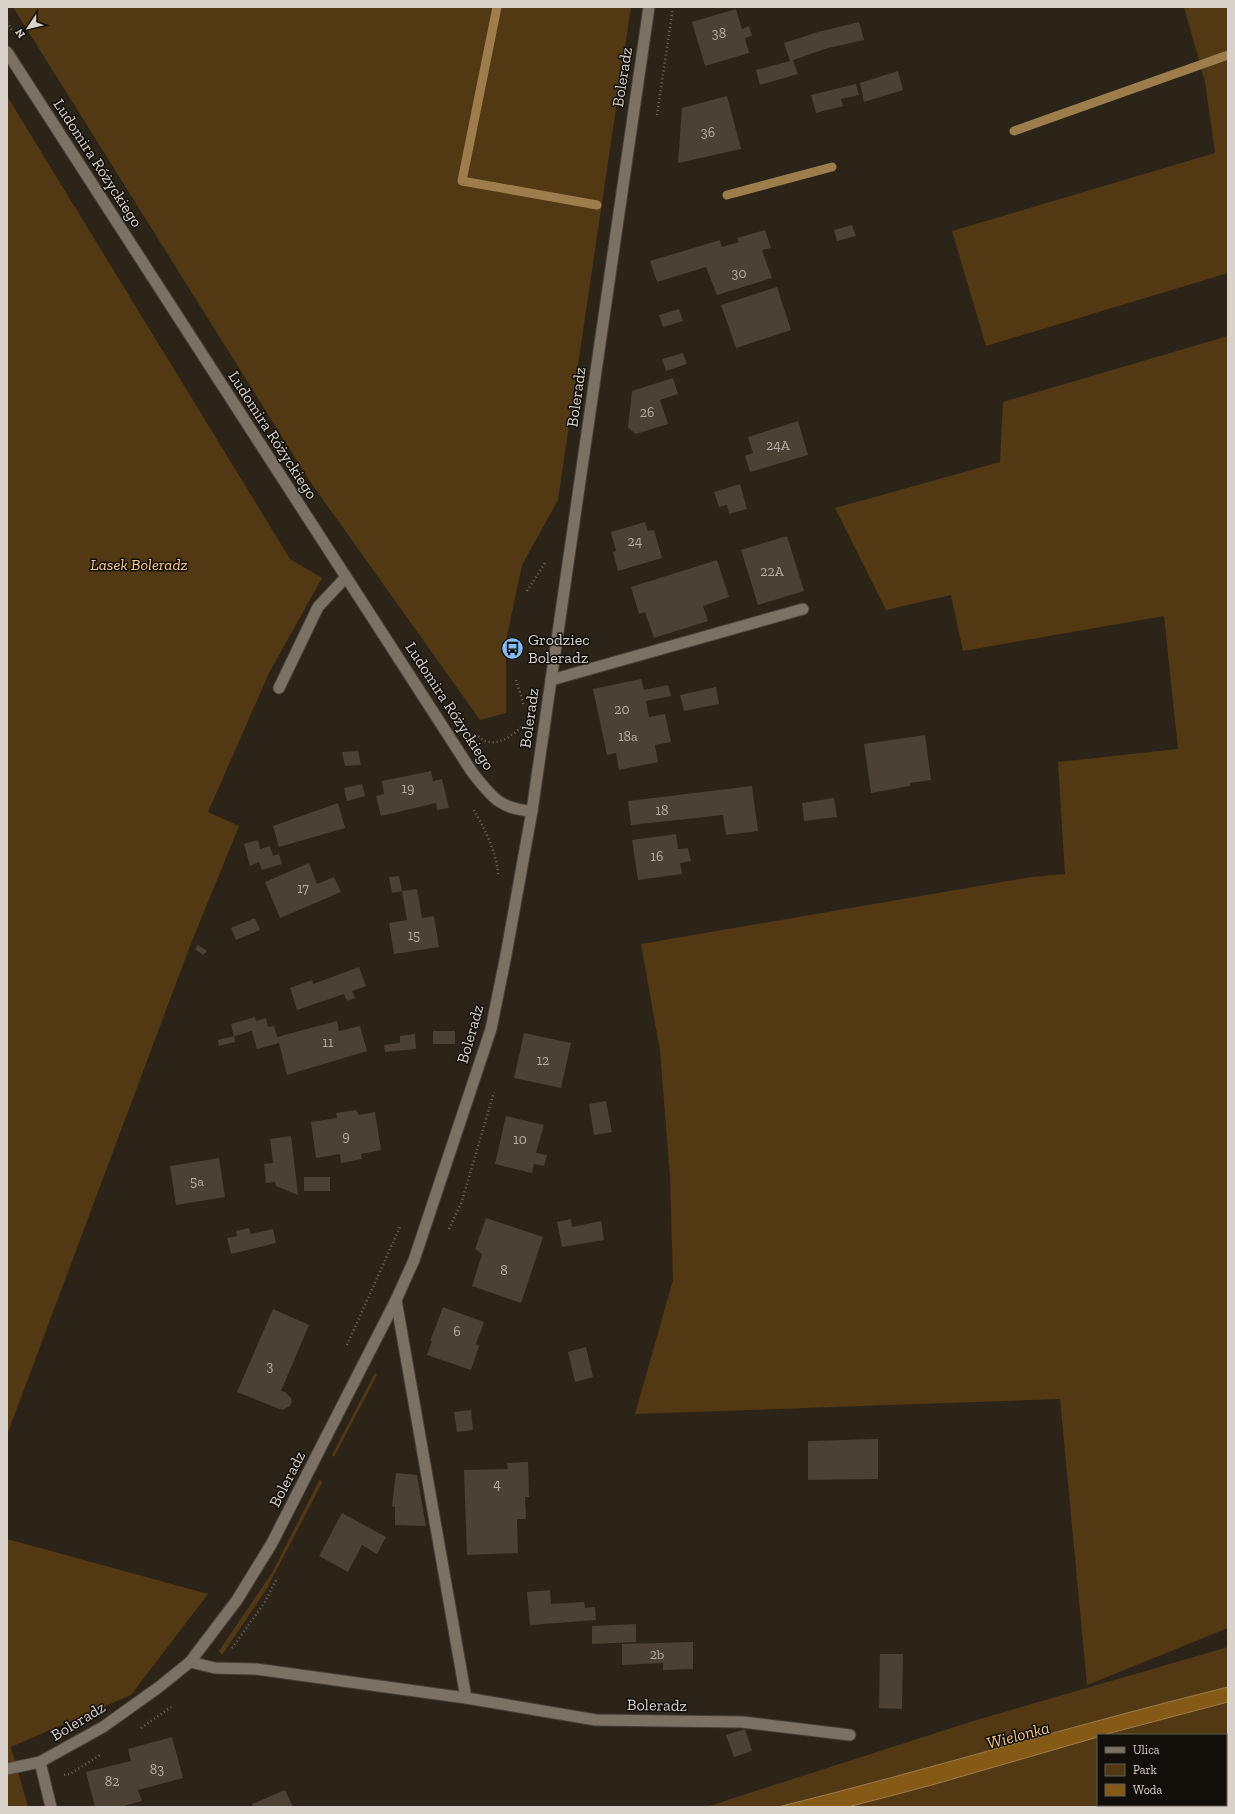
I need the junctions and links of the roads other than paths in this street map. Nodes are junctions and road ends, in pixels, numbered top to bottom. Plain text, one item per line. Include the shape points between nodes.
1 (649, 7) edge
2 (7, 52) edge
3 (346, 577) junction
4 (803, 609) dead end
5 (551, 680) junction
6 (279, 688) dead end
7 (532, 810) junction
8 (396, 1300) junction
9 (190, 1662) junction
10 (466, 1698) junction
11 (850, 1735) dead end
12 (40, 1762) junction
13 (7, 1769) edge
14 (52, 1807) edge

1 - 5 street, Boleradz
2 - 3 street, Ludomira Różyckiego
3 - 6 street via 318,607
3 - 7 street, Ludomira Różyckiego via 492,797 515,810
4 - 5 street
5 - 7 street, Boleradz
7 - 8 street, Boleradz via 491,1029 414,1260
8 - 9 street, Boleradz via 272,1543 237,1600
8 - 10 street
9 - 10 street, Boleradz via 215,1668 256,1668
9 - 12 street, Boleradz via 103,1727
10 - 11 street, Boleradz via 596,1720 742,1722
12 - 13 street, Boleradz
12 - 14 street

